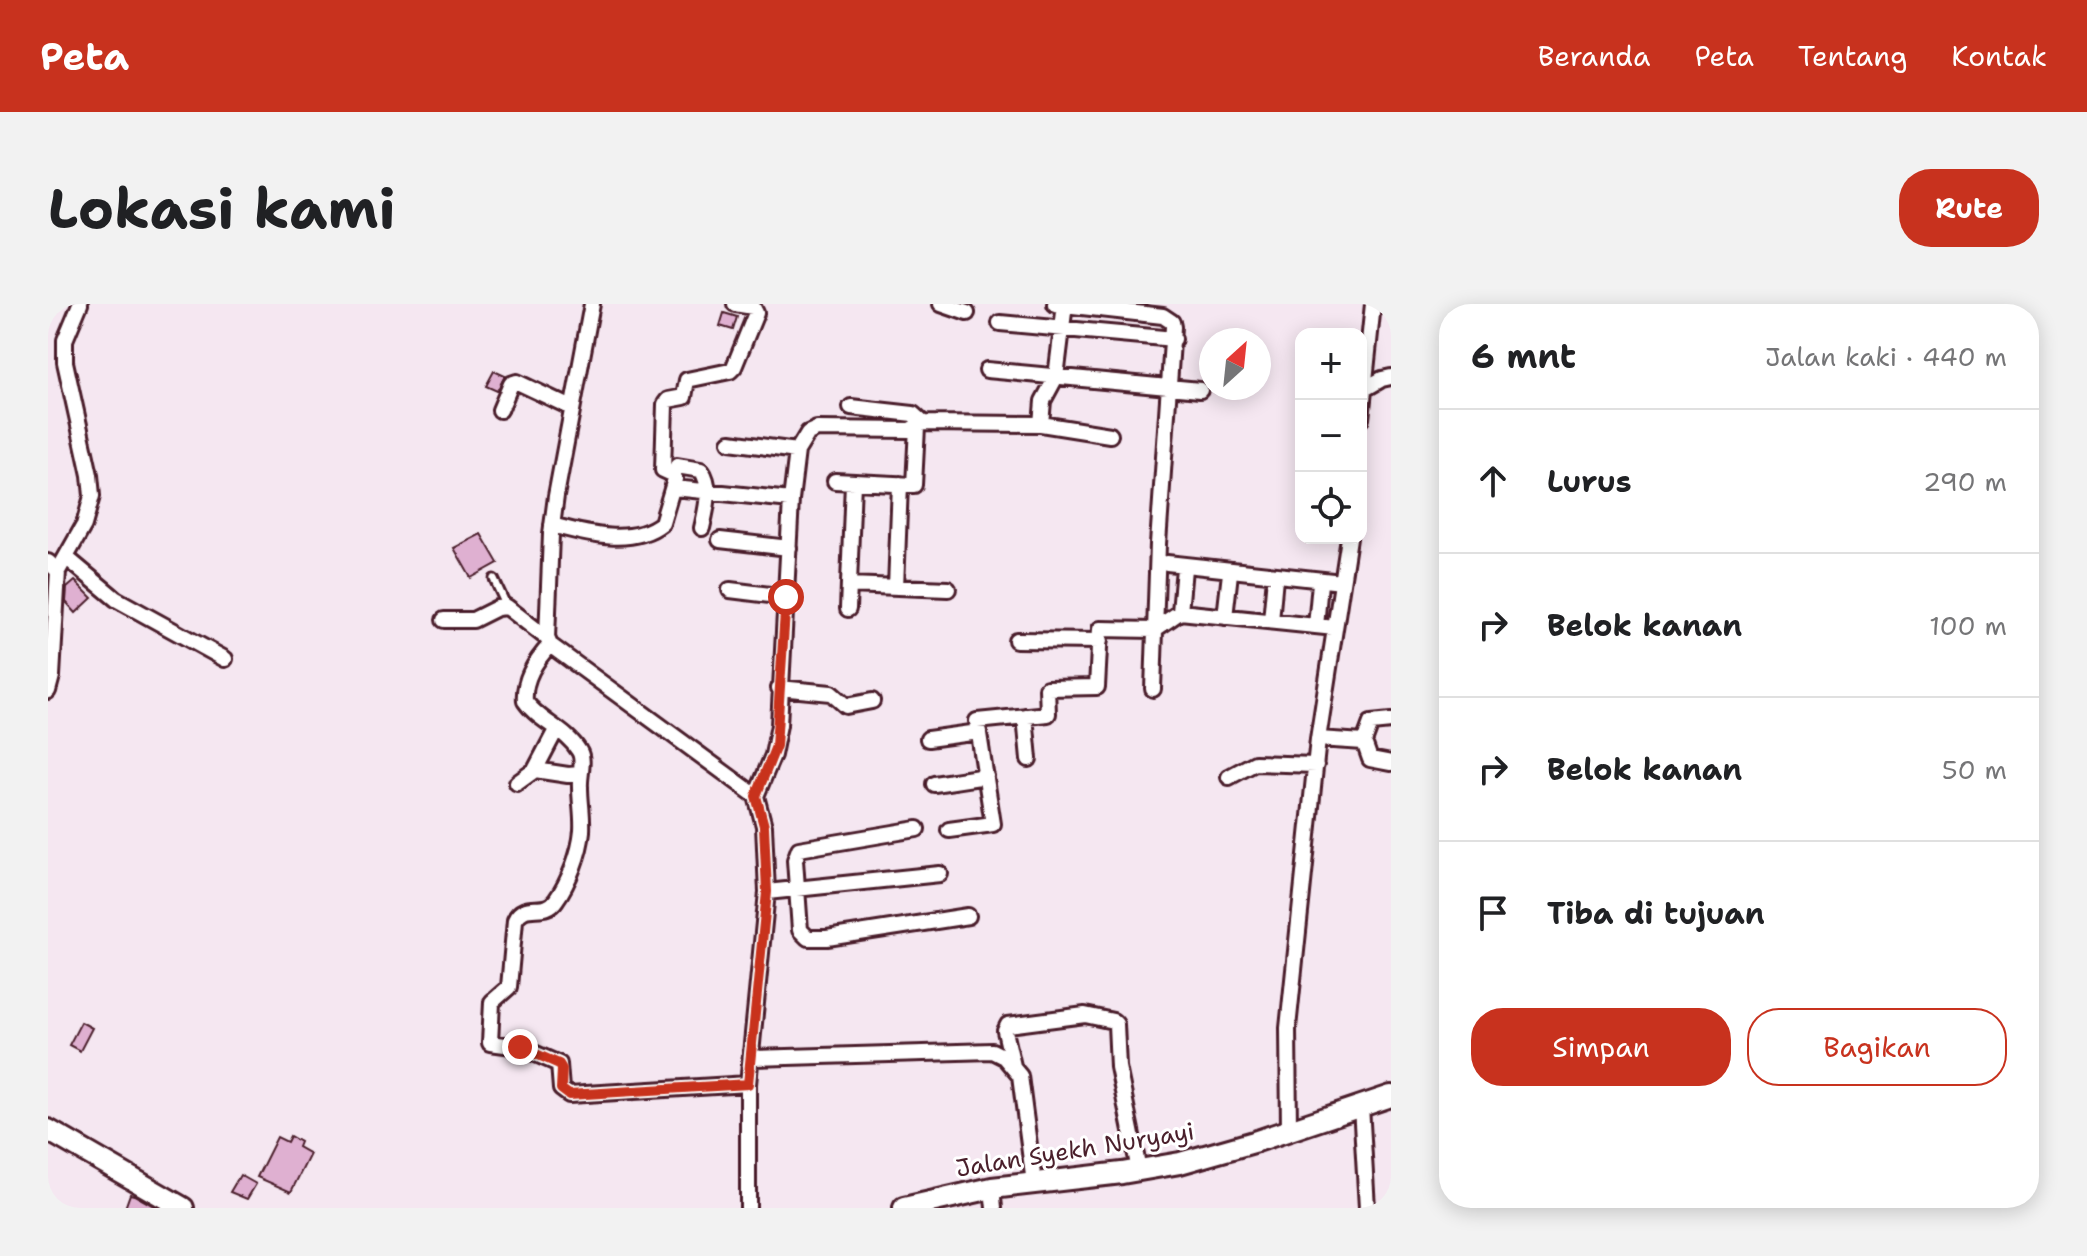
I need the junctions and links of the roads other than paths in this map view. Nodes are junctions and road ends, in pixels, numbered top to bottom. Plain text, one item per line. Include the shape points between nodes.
1 (80, 304) edge
2 (592, 304) edge
3 (735, 304) edge
4 (941, 304) edge
5 (1062, 304) edge
6 (1373, 304) edge
7 (967, 313) dead end
8 (1000, 323) dead end
9 (1061, 327) junction
10 (1174, 339) junction
11 (1367, 356) edge
12 (987, 370) dead end
13 (1056, 377) junction
14 (1391, 377) edge
15 (1167, 387) junction
16 (1367, 388) edge
17 (1199, 390) edge
18 (851, 407) dead end
19 (572, 408) junction
20 (500, 410) dead end
21 (1041, 424) junction
22 (920, 425) junction
23 (1110, 435) dead end
24 (730, 442) dead end
25 (797, 451) junction
26 (677, 466) dead end
27 (835, 481) dead end
28 (853, 482) junction
29 (900, 484) junction
30 (674, 488) junction
31 (707, 491) junction
32 (791, 500) junction
33 (552, 525) junction
34 (702, 528) dead end
35 (720, 540) dead end
36 (1348, 544) edge
37 (789, 548) junction
38 (67, 558) junction
39 (1167, 563) dead end
40 (53, 566) edge
41 (1184, 568) dead end
42 (1230, 573) dead end
43 (1275, 577) dead end
44 (494, 579) dead end
45 (1342, 582) junction
46 (1320, 583) dead end
47 (849, 585) junction
48 (896, 587) junction
49 (948, 589) dead end
50 (730, 590) dead end
51 (786, 597) junction
52 (507, 607) junction
53 (848, 609) dead end
54 (1180, 612) junction
55 (1225, 617) junction
56 (444, 620) dead end
57 (1271, 621) junction
58 (1316, 626) junction
59 (1335, 628) junction
60 (1154, 630) junction
61 (1016, 640) dead end
62 (1100, 641) junction
63 (549, 642) junction
64 (225, 659) dead end
65 (779, 688) junction
66 (1153, 689) dead end
67 (48, 691) edge
68 (872, 701) dead end
69 (1025, 716) junction
70 (1391, 721) edge
71 (556, 730) junction
72 (979, 732) junction
73 (928, 739) dead end
74 (1318, 739) junction
75 (1364, 742) junction
76 (1029, 759) dead end
77 (1391, 763) edge
78 (1316, 765) junction
79 (535, 770) junction
80 (580, 774) junction
81 (986, 776) junction
82 (1229, 777) dead end
83 (517, 783) dead end
84 (934, 784) dead end
85 (756, 796) junction
86 (917, 829) dead end
87 (949, 830) dead end
88 (940, 874) dead end
89 (797, 889) junction
90 (767, 892) junction
91 (968, 916) dead end
92 (753, 1058) junction
93 (1013, 1066) junction
94 (748, 1084) junction
95 (1391, 1096) edge
96 (1361, 1106) junction
97 (48, 1130) edge
98 (1289, 1130) junction
99 (1139, 1170) junction
100 (1034, 1183) junction
101 (993, 1198) edge
102 (183, 1208) edge
103 (748, 1208) edge
104 (904, 1208) edge
105 (1367, 1208) edge

1 - 38 street via 65,340 65,362 92,496
2 - 19 street
3 - 30 street via 753,307 756,313 734,367 687,380 684,397 665,404 663,470 674,476
4 - 7 street
5 - 9 street
5 - 10 street via 1167,318
6 - 11 street
8 - 9 street
9 - 10 street
9 - 13 street
10 - 15 street
12 - 13 street
13 - 15 street
13 - 21 street via 1043,401
14 - 16 street
15 - 17 street
15 - 60 street
18 - 22 street via 913,414
19 - 20 street via 517,382 511,384
19 - 33 street
21 - 22 street
21 - 23 street
22 - 25 street via 910,430 817,429
22 - 29 street via 914,485
24 - 25 street
25 - 32 street
26 - 31 street via 701,470
27 - 28 street
28 - 29 street
28 - 47 street
29 - 48 street
30 - 31 street
30 - 33 street via 662,523 650,531 614,537
31 - 32 street
31 - 34 street
32 - 37 street
33 - 63 street
35 - 37 street
36 - 45 street
37 - 51 street
38 - 40 street
38 - 64 street via 116,599
39 - 45 street
40 - 67 street
41 - 54 street
42 - 55 street
43 - 57 street
44 - 52 lane
45 - 59 street
46 - 58 street
47 - 48 street
47 - 53 street
48 - 49 street
50 - 51 street
51 - 65 street
52 - 56 street via 473,620
52 - 63 street
54 - 55 street
54 - 60 street
55 - 57 street
57 - 58 street
58 - 59 street
59 - 74 street
60 - 62 street via 1100,629
60 - 66 street
61 - 62 street
62 - 69 street via 1097,687 1047,688 1048,714
63 - 71 street via 524,694 529,707
63 - 85 street
65 - 68 street via 831,693 846,706
65 - 85 street via 773,755
69 - 72 street via 977,721
69 - 76 street
70 - 75 street via 1371,723
71 - 79 street
71 - 80 street via 579,750
72 - 73 street
72 - 81 street
74 - 75 street
74 - 78 street
75 - 77 street via 1370,759
78 - 82 street via 1255,763
78 - 98 street via 1288,1028
79 - 80 street
79 - 83 street
80 - 94 street via 582,833 570,873 550,906 518,913 509,987 492,1002 490,1043 520,1047 559,1064 561,1089 569,1095
81 - 84 street
81 - 87 street via 993,824
85 - 90 street via 764,826
86 - 89 street via 799,849
88 - 89 street
89 - 90 street
89 - 91 street via 800,930 808,938
90 - 92 street
92 - 93 street via 980,1050 992,1051
92 - 94 street
93 - 99 street via 1008,1025 1085,1015 1113,1021
93 - 100 street via 1020,1076
94 - 103 street
95 - 96 main road, Jalan Syekh Nuryayi
96 - 98 main road, Jalan Syekh Nuryayi
96 - 105 street
97 - 102 main road
98 - 99 main road, Jalan Syekh Nuryayi
99 - 100 main road, Jalan Syekh Nuryayi
100 - 101 main road, Jalan Syekh Nuryayi
101 - 104 main road, Jalan Syekh Nuryayi

